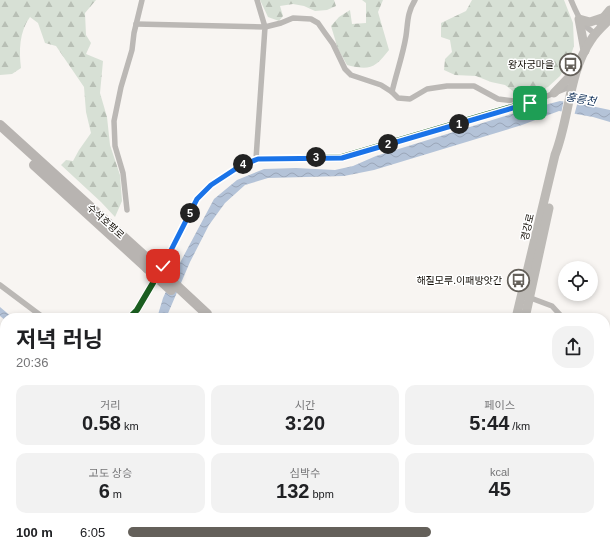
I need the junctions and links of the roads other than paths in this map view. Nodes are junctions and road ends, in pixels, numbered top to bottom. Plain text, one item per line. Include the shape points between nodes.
1 (142, 0) edge
2 (257, 0) edge
3 (416, 0) edge
4 (571, 0) edge
5 (610, 10) edge
6 (579, 18) junction
7 (606, 18) edge
8 (136, 24) junction
9 (265, 28) junction
10 (596, 34) junction
11 (585, 51) junction
12 (576, 70) junction
13 (572, 86) junction
14 (392, 92) junction
15 (554, 93) junction
16 (542, 98) junction
17 (0, 125) edge
18 (0, 134) edge
19 (256, 159) junction
20 (127, 210) dead end
21 (148, 264) junction
22 (0, 285) edge
23 (526, 297) junction
24 (37, 313) edge
25 (134, 313) edge
26 (203, 313) edge
27 (518, 313) edge
28 (524, 313) edge
29 (558, 313) edge

1 - 8 street
2 - 9 street
3 - 14 street via 407,20 406,36
4 - 6 street
5 - 7 main road, 경강로
6 - 7 main road via 590,22
6 - 10 street
6 - 11 main road
7 - 10 main road, 경강로
8 - 9 street
8 - 20 street via 114,121 115,146 123,173
9 - 14 street via 293,18 312,19 326,33 345,69 351,75 372,81
9 - 19 street
10 - 11 main road, 경강로
11 - 12 main road, 경강로
12 - 13 main road, 경강로
12 - 15 main road
13 - 15 street
13 - 23 main road, 경강로
14 - 16 street via 398,98 410,99 427,89 474,86 498,99 514,101
15 - 16 street
16 - 19 street via 342,158
17 - 21 highway, 수석호평로
18 - 21 highway, 수석호평로
19 - 25 street via 211,185 197,199 154,282
21 - 26 highway, 수석호평로, bridge
22 - 24 street
23 - 27 main road, 경강로
23 - 28 main road, 경강로
23 - 29 street via 552,306

